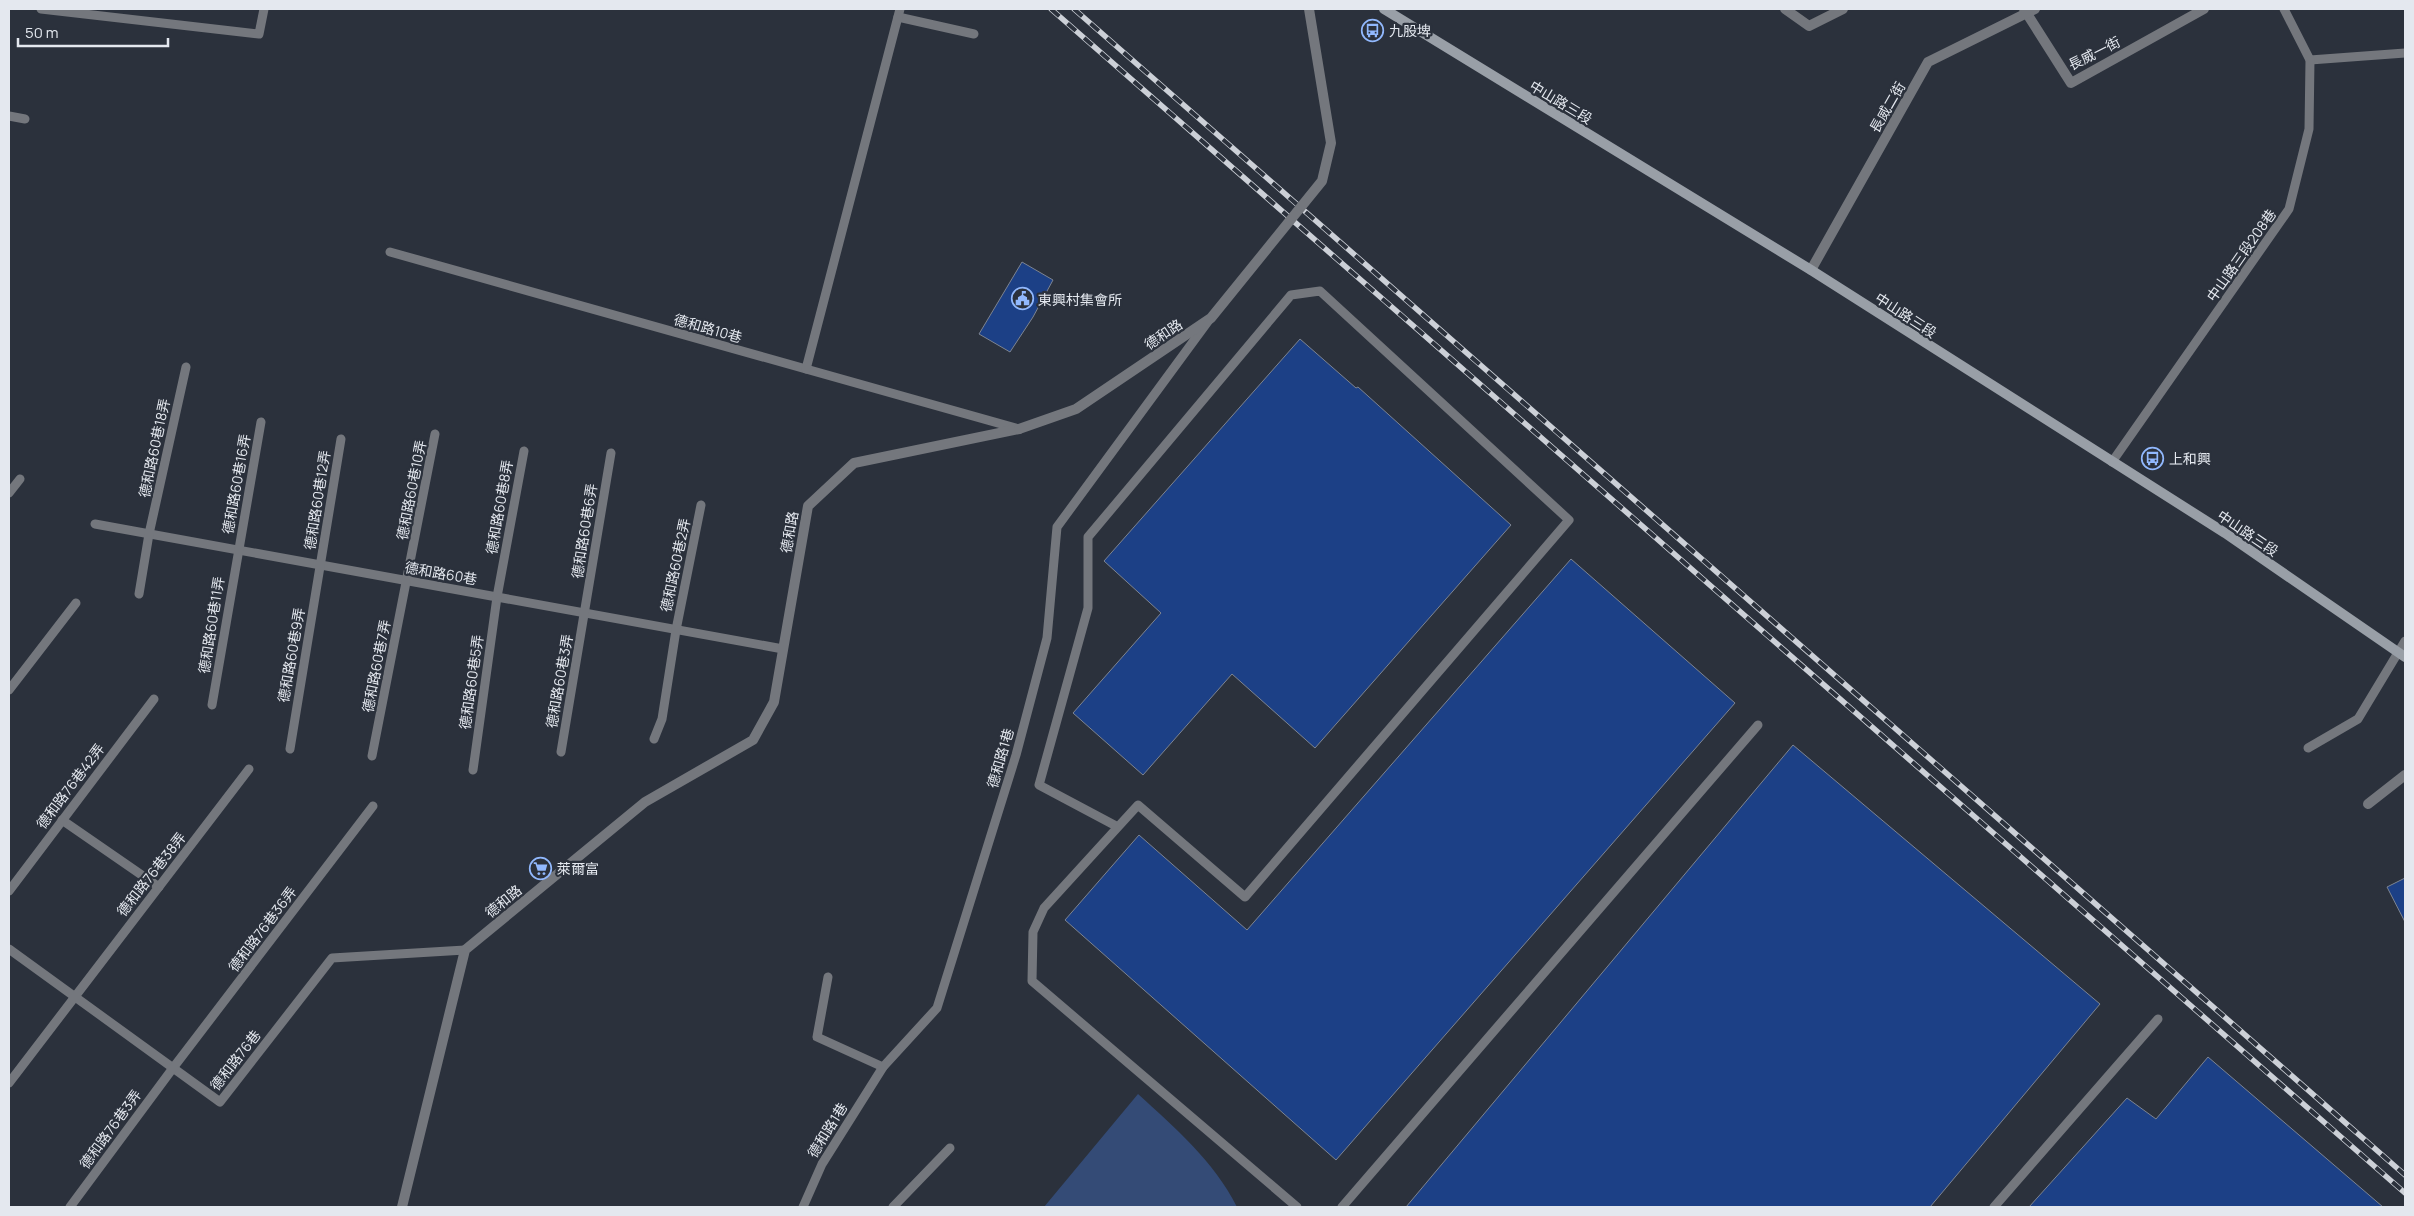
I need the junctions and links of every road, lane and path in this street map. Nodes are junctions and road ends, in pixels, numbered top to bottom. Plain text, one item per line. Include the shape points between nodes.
1 (42, 9) edge
2 (264, 9) edge
3 (1309, 9) edge
4 (1384, 9) edge
5 (1784, 9) edge
6 (1842, 9) edge
7 (2204, 9) edge
8 (2284, 9) edge
9 (2029, 10) edge
10 (899, 13) edge
11 (974, 34) dead end
12 (2405, 53) edge
13 (2310, 60) junction
14 (9, 116) edge
15 (25, 119) dead end
16 (390, 252) dead end
17 (1811, 270) junction
18 (1211, 318) junction
19 (186, 367) dead end
20 (806, 370) junction
21 (261, 422) dead end
22 (1019, 429) junction
23 (435, 434) dead end
24 (341, 439) dead end
25 (524, 451) dead end
26 (611, 453) dead end
27 (2112, 462) junction
28 (20, 480) dead end
29 (9, 494) edge
30 (701, 506) dead end
31 (95, 524) dead end
32 (149, 534) junction
33 (238, 551) junction
34 (320, 566) junction
35 (408, 581) junction
36 (139, 594) dead end
37 (497, 597) junction
38 (76, 603) dead end
39 (585, 614) junction
40 (676, 630) junction
41 (2405, 641) edge
42 (783, 650) junction
43 (2402, 655) edge
44 (9, 690) edge
45 (154, 698) dead end
46 (212, 705) dead end
47 (1758, 725) dead end
48 (654, 739) dead end
49 (2308, 748) dead end
50 (290, 749) dead end
51 (561, 752) dead end
52 (372, 756) dead end
53 (250, 769) dead end
54 (473, 770) dead end
55 (2405, 775) edge
56 (2368, 804) dead end
57 (373, 806) dead end
58 (62, 820) junction
59 (1118, 827) junction
60 (159, 887) junction
61 (9, 891) edge
62 (9, 949) edge
63 (465, 950) junction
64 (828, 978) dead end
65 (74, 997) junction
66 (2158, 1019) dead end
67 (883, 1067) junction
68 (173, 1068) junction
69 (9, 1083) edge
70 (950, 1148) dead end
71 (70, 1207) edge
72 (402, 1207) edge
73 (802, 1207) edge
74 (893, 1207) edge
75 (1297, 1207) edge
76 (1342, 1207) edge
77 (1994, 1207) edge

1 - 2 lane via 260,34
3 - 18 street, 德和路, bridge via 1331,143 1322,181
4 - 17 street, 中山路三段
5 - 6 street via 1809,26
7 - 9 street, 長威一街 via 2071,83
8 - 13 lane, 中山路三段208巷
9 - 17 street, 長威二街 via 1928,62
10 - 11 lane
10 - 20 lane
12 - 13 lane
13 - 27 lane, 中山路三段208巷 via 2309,129 2289,209
14 - 15 lane
16 - 20 lane, 德和路10巷
17 - 27 street, 中山路三段
18 - 22 street, 德和路, bridge via 1076,409
18 - 67 lane, 德和路1巷 via 1057,528 1047,638 1016,755 937,1008
19 - 32 lane, 德和路60巷18弄
20 - 22 lane, 德和路10巷
21 - 33 lane, 德和路60巷16弄
22 - 42 street, 德和路 via 854,463 808,506
23 - 35 lane, 德和路60巷10弄
24 - 34 lane, 德和路60巷12弄
25 - 37 lane, 德和路60巷8弄
26 - 39 lane, 德和路60巷6弄
27 - 43 street, 中山路三段 via 2225,533
28 - 29 lane
30 - 40 lane, 德和路60巷2弄
31 - 32 lane, 德和路60巷
32 - 33 lane, 德和路60巷
32 - 36 lane, 德和路60巷18弄
33 - 34 lane, 德和路60巷
33 - 46 lane, 德和路60巷11弄
34 - 35 lane, 德和路60巷
34 - 50 lane, 德和路60巷9弄
35 - 37 lane, 德和路60巷
35 - 52 lane, 德和路60巷7弄
37 - 39 lane, 德和路60巷
37 - 54 lane, 德和路60巷5弄
38 - 44 lane
39 - 40 lane, 德和路60巷
39 - 51 lane, 德和路60巷3弄
40 - 42 lane, 德和路60巷
40 - 48 lane, 德和路60巷2弄 via 662,719
41 - 43 lane
42 - 63 street, 德和路 via 774,702 753,740 645,802
43 - 49 lane via 2358,719
45 - 58 lane, 德和路76巷42弄
47 - 76 lane
53 - 60 lane, 德和路76巷38弄
55 - 56 street
57 - 68 lane, 德和路76巷36弄
58 - 60 lane
58 - 61 lane, 德和路76巷42弄
59 - 59 lane via 1138,805 1245,897 1569,520 1320,291 1291,295 1088,537 1088,608 1039,786
59 - 75 lane via 1044,908 1033,932 1032,981
60 - 65 lane, 德和路76巷38弄
62 - 65 lane, 德和路76巷
63 - 68 lane, 德和路76巷 via 332,958 220,1102
63 - 72 street
64 - 67 lane via 817,1037
65 - 68 lane, 德和路76巷
65 - 69 lane, 德和路76巷38弄
66 - 77 lane
67 - 73 lane, 德和路1巷 via 822,1164
68 - 71 lane, 德和路76巷3弄
70 - 74 lane

